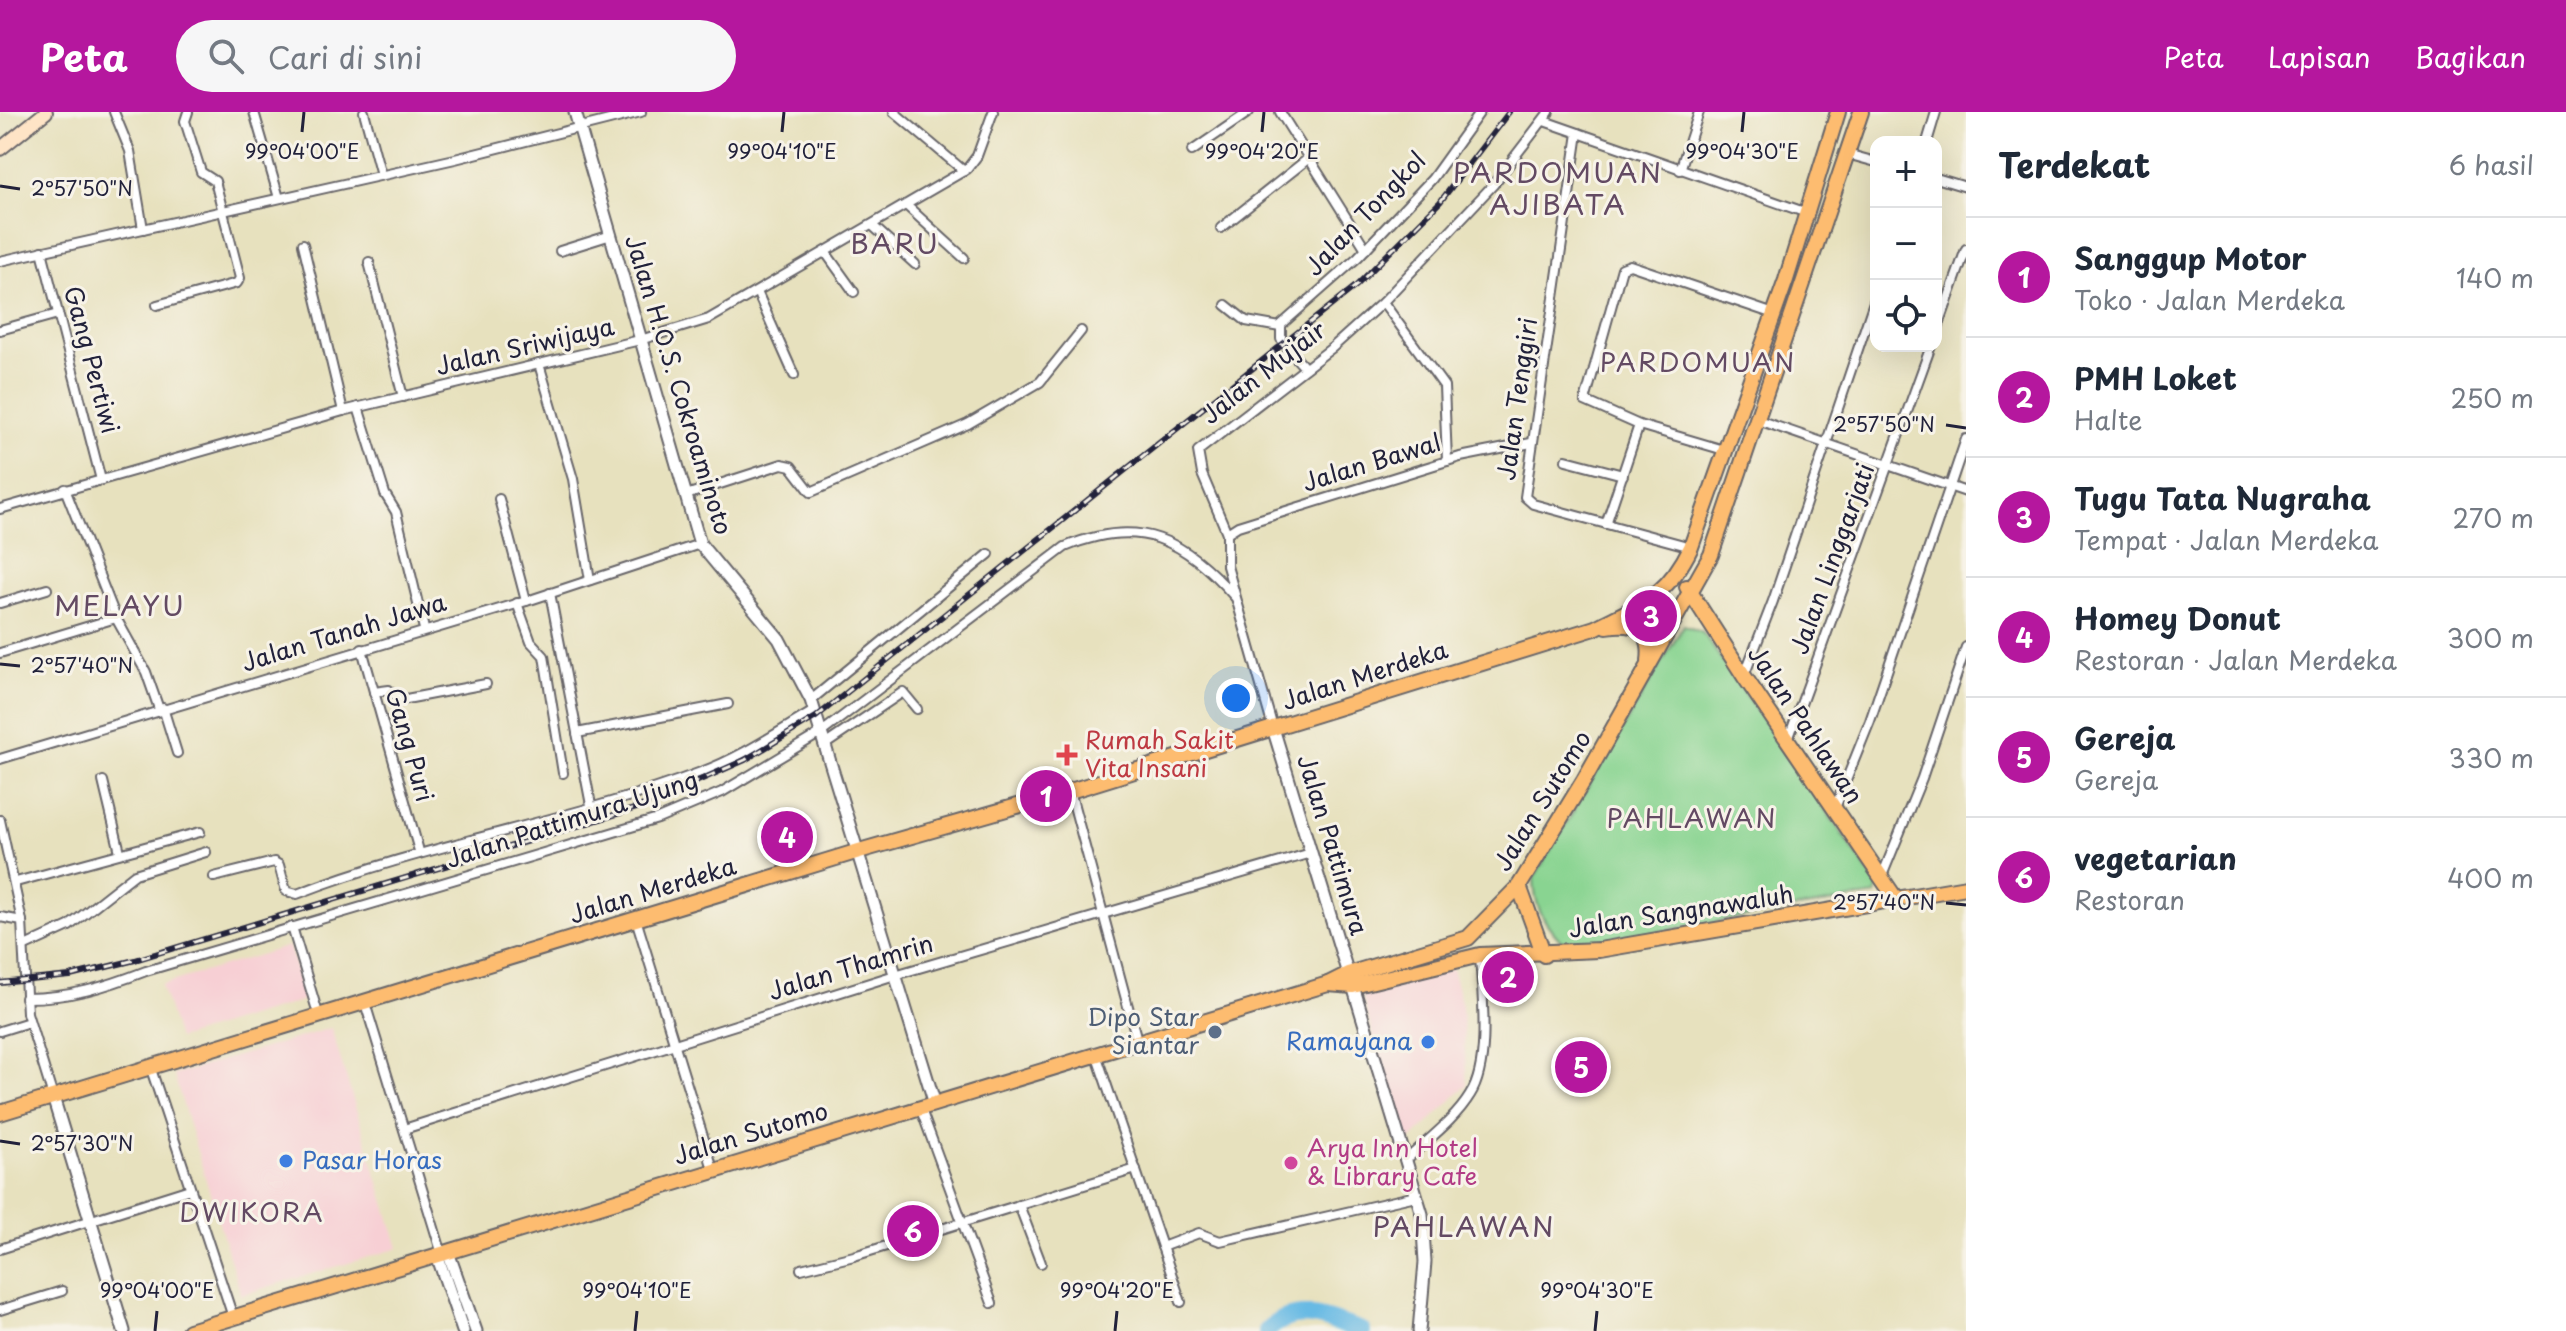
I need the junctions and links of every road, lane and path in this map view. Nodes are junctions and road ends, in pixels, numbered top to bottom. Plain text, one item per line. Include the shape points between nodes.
1 (46, 112) edge
2 (114, 112) edge
3 (188, 112) edge
4 (254, 112) edge
5 (364, 112) edge
6 (575, 112) edge
7 (641, 112) edge
8 (894, 112) edge
9 (993, 112) edge
10 (1249, 112) edge
11 (1280, 112) edge
12 (1480, 112) edge
13 (1549, 112) edge
14 (1699, 112) edge
15 (1838, 112) edge
16 (1861, 112) edge
17 (1936, 112) edge
18 (32, 117) edge
19 (1544, 121) junction
20 (579, 127) junction
21 (1832, 130) junction
22 (1578, 133) junction
23 (1853, 136) junction
24 (1929, 136) edge
25 (0, 149) edge
26 (1192, 151) dead end
27 (1847, 154) junction
28 (1309, 158) junction
29 (1870, 160) edge
30 (1680, 170) junction
31 (964, 171) junction
32 (381, 175) junction
33 (1942, 180) edge
34 (1966, 187) edge
35 (279, 198) junction
36 (907, 206) junction
37 (221, 210) junction
38 (1807, 213) junction
39 (873, 226) junction
40 (1221, 228) dead end
41 (143, 229) junction
42 (608, 236) junction
43 (303, 244) dead end
44 (1366, 249) junction
45 (1966, 249) edge
46 (42, 251) junction
47 (560, 251) dead end
48 (826, 253) junction
49 (964, 258) dead end
50 (0, 261) edge
51 (369, 262) dead end
52 (915, 264) dead end
53 (1786, 280) junction
54 (1804, 285) junction
55 (854, 292) dead end
56 (758, 294) junction
57 (1383, 302) junction
58 (157, 305) dead end
59 (1226, 305) dead end
60 (58, 314) junction
61 (1774, 314) junction
62 (1870, 314) edge
63 (1942, 316) edge
64 (1280, 327) junction
65 (0, 330) edge
66 (1081, 331) dead end
67 (1281, 339) dead end
68 (640, 340) junction
69 (1288, 349) dead end
70 (1929, 352) edge
71 (539, 364) junction
72 (1305, 368) junction
73 (794, 375) dead end
74 (403, 397) junction
75 (358, 407) junction
76 (343, 411) junction
77 (1639, 425) junction
78 (1733, 425) junction
79 (1756, 426) junction
80 (1966, 439) edge
81 (1531, 443) junction
82 (1827, 443) junction
83 (1724, 450) junction
84 (1566, 460) dead end
85 (1447, 461) junction
86 (1888, 467) junction
87 (1623, 475) junction
88 (101, 480) junction
89 (1949, 487) junction
90 (65, 489) junction
91 (1966, 492) edge
92 (686, 495) junction
93 (499, 499) dead end
94 (0, 509) edge
95 (1606, 524) junction
96 (1227, 533) junction
97 (700, 544) junction
98 (1691, 547) junction
99 (989, 554) dead end
100 (1676, 577) junction
101 (590, 580) junction
102 (47, 589) dead end
103 (1691, 590) junction
104 (550, 593) junction
105 (1235, 597) junction
106 (521, 602) junction
107 (0, 603) edge
108 (116, 618) junction
109 (1595, 628) junction
110 (424, 629) junction
111 (1966, 647) edge
112 (362, 649) junction
113 (0, 653) edge
114 (1648, 669) junction
115 (1744, 676) junction
116 (486, 684) dead end
117 (374, 692) junction
118 (728, 704) dead end
119 (812, 705) junction
120 (161, 708) junction
121 (917, 709) dead end
122 (1273, 728) junction
123 (822, 732) junction
124 (577, 733) junction
125 (1788, 740) junction
126 (826, 744) junction
127 (177, 753) dead end
128 (0, 759) edge
129 (563, 773) dead end
130 (103, 781) dead end
131 (1070, 791) junction
132 (591, 805) junction
133 (1835, 808) junction
134 (0, 820) edge
135 (200, 832) dead end
136 (419, 851) junction
137 (859, 851) junction
138 (120, 852) junction
139 (206, 852) dead end
140 (1311, 853) junction
141 (0, 873) edge
142 (1882, 876) junction
143 (15, 877) junction
144 (214, 877) dead end
145 (1519, 886) junction
146 (1966, 887) edge
147 (1896, 899) junction
148 (1103, 913) junction
149 (0, 917) edge
150 (636, 919) junction
151 (22, 921) junction
152 (292, 927) junction
153 (25, 946) junction
154 (1480, 955) junction
155 (1544, 955) junction
156 (895, 975) junction
157 (1351, 980) junction
158 (25, 998) junction
159 (365, 1003) junction
160 (319, 1017) junction
161 (29, 1022) junction
162 (0, 1031) edge
163 (1137, 1040) junction
164 (676, 1043) junction
165 (1096, 1053) junction
166 (151, 1069) junction
167 (53, 1097) junction
168 (927, 1104) junction
169 (0, 1113) edge
170 (404, 1129) junction
171 (1405, 1161) junction
172 (713, 1169) junction
173 (1136, 1169) junction
174 (190, 1189) junction
175 (1416, 1196) junction
176 (1019, 1205) junction
177 (965, 1222) junction
178 (88, 1223) junction
179 (1162, 1247) junction
180 (0, 1249) edge
181 (442, 1254) junction
182 (1041, 1263) dead end
183 (801, 1269) dead end
184 (62, 1291) dead end
185 (1181, 1302) dead end
186 (992, 1303) dead end
187 (0, 1310) edge
188 (233, 1317) junction
189 (468, 1330) edge
190 (124, 1331) edge
191 (189, 1331) edge
192 (1419, 1331) edge

1 - 18 main road
2 - 41 street via 130,151
3 - 37 street via 185,121 201,172 215,181
4 - 35 street
5 - 32 street
6 - 20 street, Jalan H.O.S. Cokroaminoto
7 - 20 street
8 - 31 street
9 - 31 street, Jalan Sriwijaya via 977,156
10 - 26 street
11 - 28 street
12 - 44 street, Jalan Tongkol via 1432,179
13 - 19 street, Jalan Mujair
14 - 30 street
15 - 21 main road
16 - 23 main road, Jalan Sutomo
17 - 24 street
18 - 25 main road
19 - 22 street
19 - 57 street, Jalan Mujair via 1493,185
20 - 32 street
20 - 42 street, Jalan H.O.S. Cokroaminoto
21 - 23 main road
21 - 38 main road
22 - 30 street
22 - 81 street, Jalan Tenggiri
23 - 27 main road, Jalan Sutomo
27 - 29 street
27 - 54 main road, Jalan Sutomo
28 - 40 street
28 - 44 street
30 - 38 street
31 - 36 street, Jalan Sriwijaya
32 - 35 street
33 - 34 street
35 - 37 street
36 - 39 street, Jalan Sriwijaya
36 - 49 street
37 - 41 street
37 - 58 street via 240,281
38 - 53 main road
39 - 48 street, Jalan Sriwijaya
39 - 52 street
41 - 46 street
42 - 47 street
42 - 68 street, Jalan H.O.S. Cokroaminoto
43 - 76 street
44 - 64 street, Jalan Tongkol
45 - 63 street
46 - 50 street
46 - 60 street, Gang Pertiwi
48 - 55 street
48 - 56 street, Jalan Sriwijaya
51 - 74 street
53 - 54 main road
53 - 61 main road
54 - 79 main road, Jalan Sutomo
56 - 68 street, Jalan Sriwijaya via 709,319
56 - 73 street
57 - 72 street, Jalan Mujair
57 - 85 street via 1444,386
59 - 64 street via 1246,321
60 - 65 street
60 - 88 street, Gang Pertiwi
61 - 77 street via 1624,266 1584,398 1587,404
61 - 78 main road
62 - 82 street
64 - 67 street
66 - 92 street via 1040,382 901,456 811,492 791,466 782,464
68 - 71 street, Jalan Sriwijaya
68 - 92 street, Jalan H.O.S. Cokroaminoto
69 - 72 street
70 - 86 street, Jalan Linggarjati
71 - 74 street, Jalan Sriwijaya
71 - 101 street via 573,479
72 - 96 street, Jalan Mujair via 1198,451
74 - 75 street, Jalan Sriwijaya
75 - 76 street, Jalan Sriwijaya
75 - 110 street via 396,512
76 - 88 street, Jalan Sriwijaya
77 - 83 street
77 - 87 street
78 - 79 main road
78 - 83 main road
79 - 82 street
79 - 103 main road, Jalan Sutomo via 1711,555
80 - 89 street
81 - 85 street, Jalan Bawal
81 - 95 street, Jalan Tenggiri via 1524,491 1528,501
82 - 86 street
82 - 115 street
83 - 98 main road
84 - 87 street
85 - 96 street, Jalan Bawal
86 - 89 street
86 - 125 street, Jalan Linggarjati
87 - 95 street
88 - 90 street, Jalan Sriwijaya
89 - 91 street
89 - 133 street
90 - 94 street, Jalan Sriwijaya
90 - 108 street
92 - 97 street, Jalan H.O.S. Cokroaminoto
93 - 106 street
95 - 98 street, Jalan Tenggiri
96 - 105 street, Jalan Mujair via 1227,566
97 - 101 street, Jalan Tanah Jawa
97 - 119 street, Jalan H.O.S. Cokroaminoto via 779,639
98 - 100 main road
99 - 119 street
100 - 103 main road, Jalan Pahlawan
100 - 109 main road, Jalan Merdeka via 1642,604
101 - 104 street, Jalan Tanah Jawa
102 - 107 street
103 - 114 main road, Jalan Sutomo
103 - 115 main road, Jalan Pahlawan
104 - 106 street, Jalan Tanah Jawa
104 - 124 street
105 - 122 street, Jalan Mujair
105 - 123 street, Jalan Pattimura Ujung via 1210,570 1158,537 1131,531 1096,534 1065,547
106 - 110 street, Jalan Tanah Jawa
106 - 129 street via 531,642 544,656
108 - 113 street
108 - 120 street
109 - 114 main road via 1632,623 1642,629 1650,648
109 - 122 main road, Jalan Merdeka
110 - 112 street, Jalan Tanah Jawa
111 - 142 street
112 - 117 street, Gang Puri
112 - 120 street, Jalan Tanah Jawa
114 - 145 main road, Jalan Sutomo
115 - 125 main road, Jalan Pahlawan
116 - 117 street via 401,700 388,690
117 - 136 street, Gang Puri
118 - 124 street
119 - 123 street, Jalan H.O.S. Cokroaminoto
119 - 132 street via 703,772
120 - 127 street
120 - 128 street, Jalan Tanah Jawa
121 - 126 street via 903,692
122 - 131 main road, Jalan Merdeka
122 - 140 street, Jalan Pattimura
123 - 126 street, Jalan H.O.S. Cokroaminoto
123 - 152 street, Jalan Pattimura Ujung via 722,792 658,819
124 - 132 street
125 - 133 main road, Jalan Pahlawan
126 - 137 street, Jalan H.O.S. Cokroaminoto
130 - 138 street
131 - 137 main road, Jalan Merdeka
131 - 148 street
132 - 136 street
133 - 142 main road, Jalan Pahlawan
134 - 143 street
135 - 138 street
136 - 144 street via 297,894 286,891 274,862
137 - 150 main road, Jalan Merdeka
137 - 156 street, Jalan H.O.S. Cokroaminoto
138 - 143 street
139 - 153 street via 135,874 69,926
140 - 148 street, Jalan Thamrin
140 - 157 street, Jalan Pattimura
141 - 143 street
142 - 147 main road, Jalan Pahlawan
143 - 151 street
145 - 155 main road, Jalan Sangnawaluh
145 - 157 main road, Jalan Sutomo via 1468,938
146 - 147 main road, Jalan Sangnawaluh
147 - 155 main road, Jalan Sangnawaluh
148 - 156 street, Jalan Thamrin
148 - 163 street
149 - 151 street
150 - 159 main road, Jalan Merdeka
150 - 164 street
151 - 153 street
152 - 158 street, Jalan Pattimura Ujung via 80,994
152 - 160 street
153 - 158 street
154 - 155 main road, Jalan Sangnawaluh
154 - 157 main road, Jalan Sutomo
154 - 171 street via 1478,1080 1469,1097
156 - 164 street, Jalan Thamrin
156 - 168 street, Jalan H.O.S. Cokroaminoto
157 - 163 main road, Jalan Sutomo
157 - 171 street, Jalan Pattimura
158 - 161 street
159 - 160 main road, Jalan Merdeka
159 - 170 street
160 - 166 main road, Jalan Merdeka
161 - 162 street
161 - 167 street
163 - 165 main road, Jalan Sutomo
164 - 170 street, Jalan Thamrin
164 - 172 street
165 - 168 main road, Jalan Sutomo
165 - 173 street
166 - 167 main road, Jalan Merdeka
166 - 174 street
167 - 169 main road, Jalan Merdeka
167 - 178 street
168 - 172 main road, Jalan Sutomo
168 - 177 street, Jalan H.O.S. Cokroaminoto
170 - 181 street
171 - 175 street, Jalan Pattimura
172 - 181 main road, Jalan Sutomo
173 - 176 street
173 - 179 street
174 - 178 street
174 - 188 street
175 - 179 street via 1220,1241 1199,1233
175 - 192 street, Jalan Pattimura via 1425,1262
176 - 177 street
176 - 182 street
177 - 183 street
177 - 186 street, Jalan H.O.S. Cokroaminoto
178 - 180 street
178 - 190 street
179 - 185 street
181 - 188 main road, Jalan Sutomo
181 - 189 street
184 - 187 street
188 - 191 main road, Jalan Sutomo

